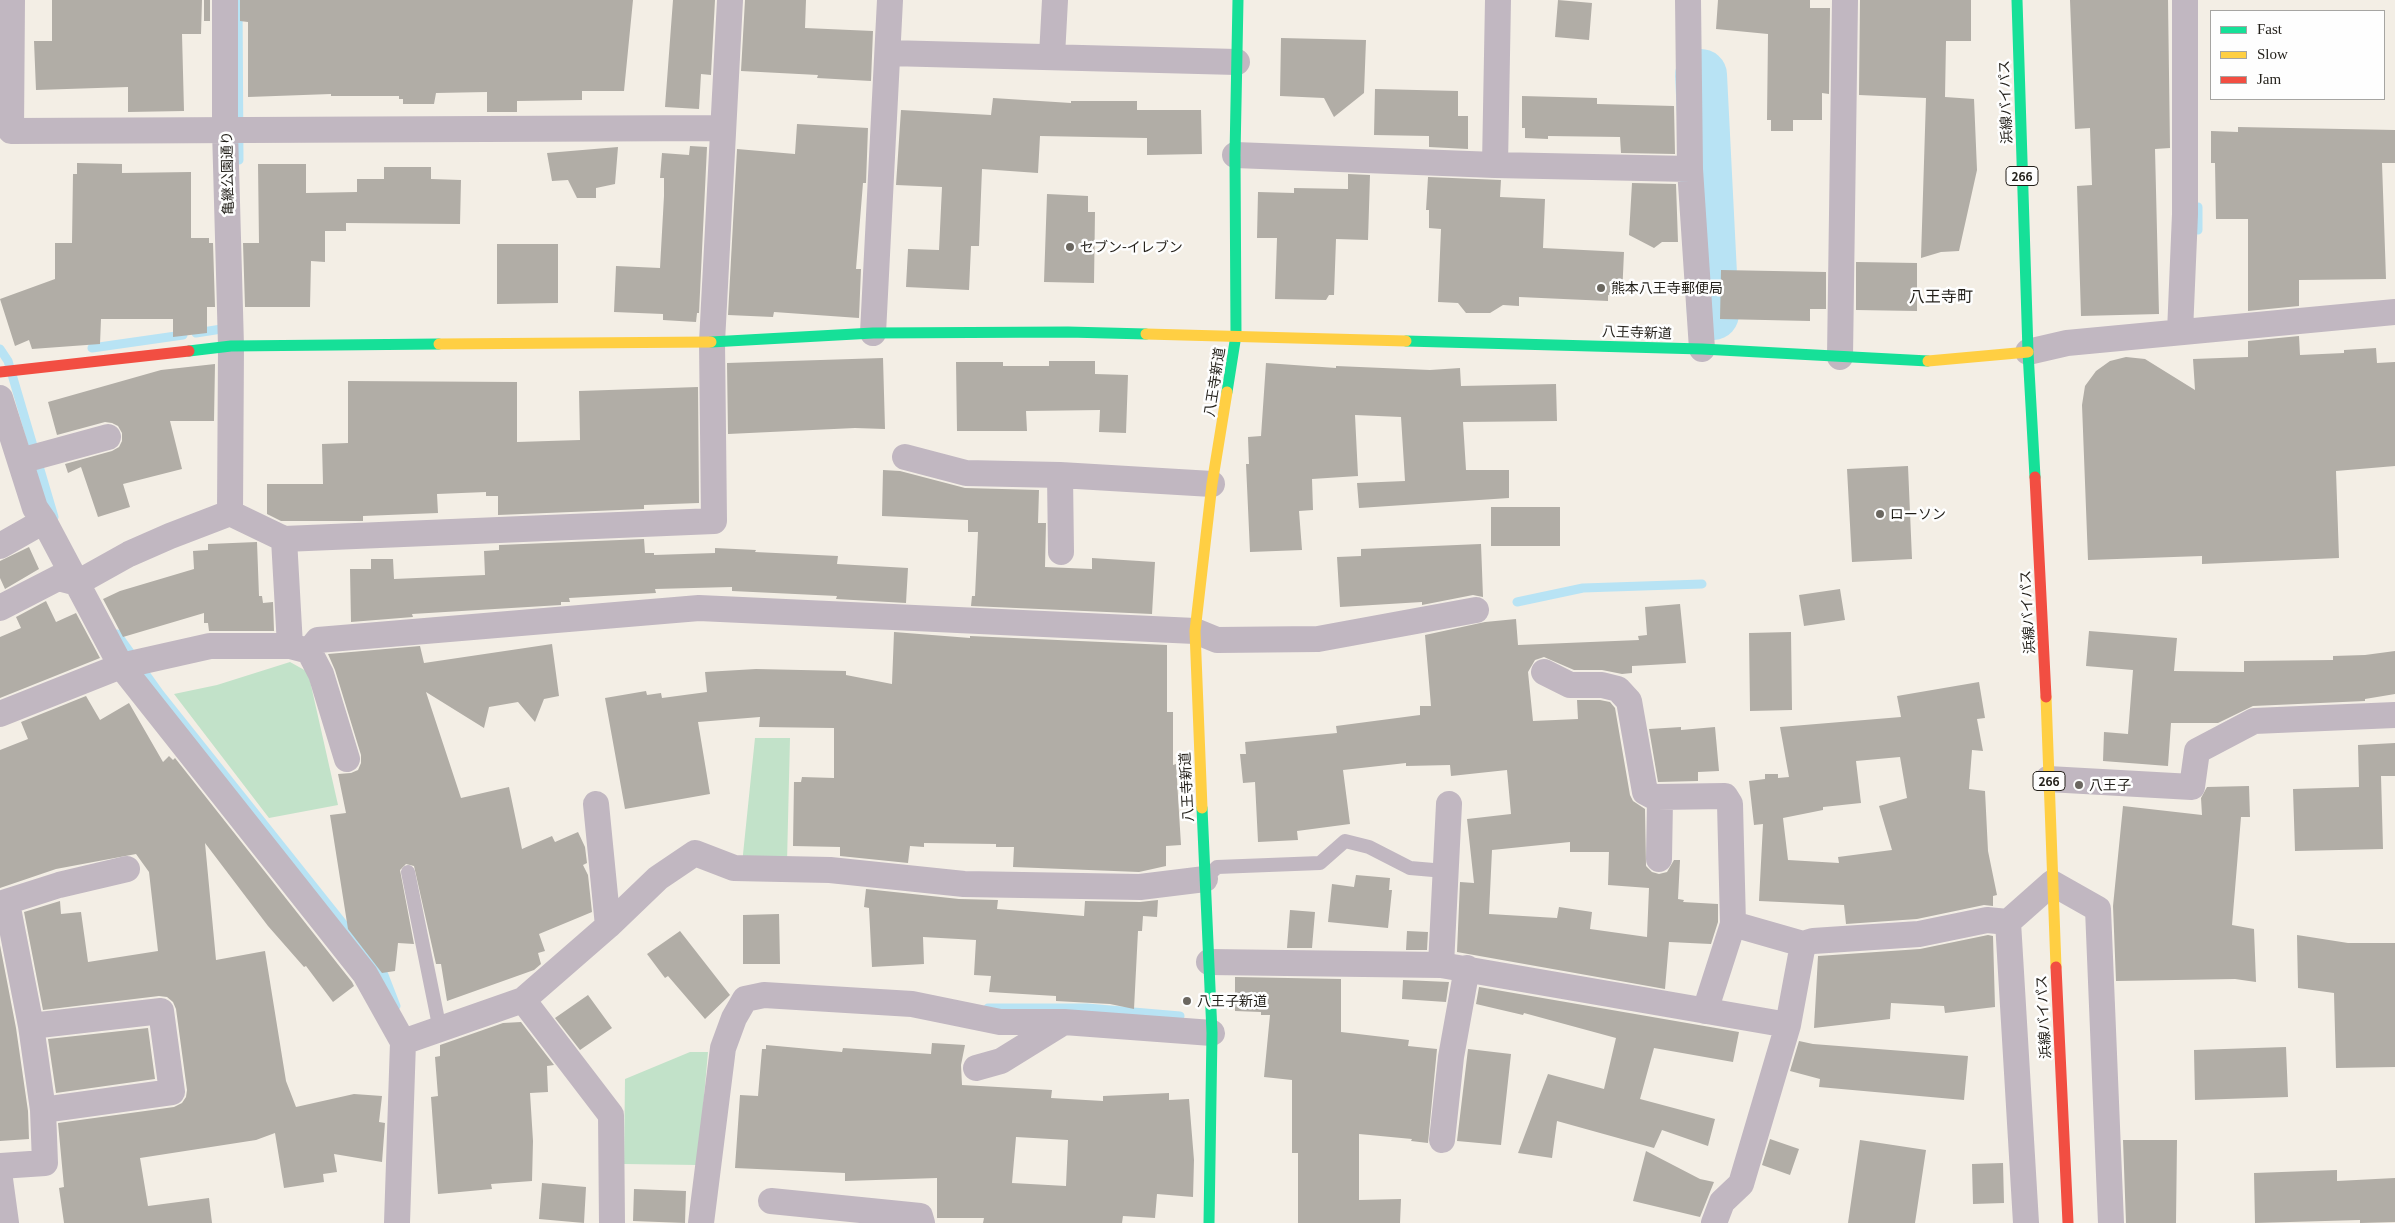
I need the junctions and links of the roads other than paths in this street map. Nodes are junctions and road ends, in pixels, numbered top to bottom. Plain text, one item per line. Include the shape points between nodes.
1 (12, 0) edge
2 (225, 0) edge
3 (730, 0) edge
4 (890, 0) edge
5 (1055, 0) edge
6 (1238, 0) edge
7 (1498, 0) edge
8 (1688, 0) edge
9 (1846, 0) edge
10 (2017, 0) edge
11 (2185, 0) edge
12 (888, 53) junction
13 (1052, 56) junction
14 (1237, 62) junction
15 (722, 128) junction
16 (225, 130) junction
17 (1235, 155) junction
18 (1495, 165) junction
19 (1690, 169) junction
20 (2395, 312) edge
21 (2180, 332) junction
22 (873, 333) junction
23 (1236, 335) junction
24 (712, 342) junction
25 (231, 346) junction
26 (1702, 349) junction
27 (2028, 352) junction
28 (1840, 357) junction
29 (0, 372) edge
30 (0, 398) edge
31 (108, 437) dead end
32 (905, 457) dead end
33 (20, 461) junction
34 (1060, 475) junction
35 (1212, 484) junction
36 (230, 513) junction
37 (44, 521) junction
38 (284, 539) junction
39 (0, 546) edge
40 (1061, 552) dead end
41 (77, 583) junction
42 (0, 608) edge
43 (1476, 610) dead end
44 (1196, 631) junction
45 (300, 648) junction
46 (122, 666) junction
47 (1544, 672) dead end
48 (0, 714) edge
49 (2395, 715) edge
50 (347, 759) dead end
51 (2048, 779) junction
52 (1657, 797) junction
53 (596, 804) dead end
54 (1449, 804) dead end
55 (1659, 859) dead end
56 (127, 869) dead end
57 (1445, 871) junction
58 (408, 872) dead end
59 (1205, 878) junction
60 (2052, 883) junction
61 (3, 903) edge
62 (2008, 922) junction
63 (1733, 924) junction
64 (608, 926) junction
65 (1803, 944) junction
66 (1209, 962) junction
67 (1441, 965) junction
68 (1467, 968) junction
69 (523, 1000) junction
70 (1704, 1011) junction
71 (1064, 1022) junction
72 (1788, 1024) junction
73 (31, 1026) junction
74 (440, 1030) junction
75 (1212, 1033) junction
76 (403, 1042) junction
77 (976, 1068) dead end
78 (43, 1110) junction
79 (1442, 1140) dead end
80 (0, 1166) edge
81 (0, 1179) edge
82 (771, 1201) dead end
83 (807, 1214) edge
84 (6, 1223) edge
85 (397, 1223) edge
86 (612, 1223) edge
87 (701, 1223) edge
88 (922, 1223) edge
89 (1210, 1223) edge
90 (1714, 1223) edge
91 (2026, 1223) edge
92 (2068, 1223) edge
93 (2111, 1223) edge

1 - 16 street via 11,131
2 - 16 street, 亀継公園通り
3 - 15 street
4 - 12 street
5 - 13 street
6 - 14 main road
7 - 18 street
8 - 19 street
9 - 28 street
10 - 27 main road, 浜線バイパス / 266
11 - 21 street via 2185,214
12 - 13 street
12 - 22 street
13 - 14 street
14 - 17 main road
15 - 16 street
15 - 24 street
16 - 25 street, 亀継公園通り
17 - 18 street
17 - 23 main road
18 - 19 street
19 - 26 street
20 - 21 street
21 - 27 street via 2067,343
22 - 23 main road
22 - 24 main road
23 - 26 main road, 八王寺新道
23 - 35 main road, 八王寺新道
24 - 25 main road
24 - 38 street via 714,521
25 - 29 main road
25 - 36 street, 亀継公園通り
26 - 28 main road, 八王寺新道
27 - 28 main road, 八王寺新道 via 1922,362
27 - 51 main road, 浜線バイパス / 266 via 2045,658
30 - 33 street
31 - 33 street
32 - 34 street via 966,473
33 - 37 street via 35,508
34 - 35 street
34 - 40 street
35 - 44 main road, 八王寺新道
36 - 38 street
36 - 41 street via 129,554
37 - 39 street
37 - 41 street
38 - 45 street
41 - 42 street via 58,578
41 - 46 street
43 - 44 street via 1318,639 1217,640
44 - 45 street via 699,608 318,640
44 - 59 main road, 八王寺新道
45 - 46 street via 210,646
45 - 50 street via 321,674
46 - 48 street
46 - 76 street via 365,974
47 - 52 street via 1570,685 1602,685 1618,689 1629,701 1646,792
49 - 51 street via 2254,722 2197,751 2192,787
51 - 60 main road, 浜線バイパス / 266
52 - 55 street via 1660,800
52 - 63 street via 1725,796 1728,799
53 - 64 street
54 - 57 street
56 - 61 street via 59,885
57 - 59 lane via 1410,868 1369,847 1345,841 1320,863 1217,867
57 - 67 street
58 - 74 lane
59 - 64 street via 1140,887 964,884 830,870 734,868 695,853 658,878
59 - 66 main road, 八王寺新道
60 - 62 street
60 - 92 main road, 浜線バイパス / 266
60 - 93 street via 2098,909
61 - 73 street
62 - 65 street via 1987,920 1919,934
62 - 91 street
63 - 65 street
63 - 70 street
64 - 69 street
65 - 72 street
66 - 67 street
66 - 75 main road, 八王寺新道
67 - 68 street
68 - 70 street
68 - 79 street via 1451,1057
69 - 74 street
69 - 86 street via 611,1115
70 - 72 street
71 - 75 street
71 - 77 street via 1001,1061
71 - 87 street via 1000,1022 912,1004 764,995 745,999 723,1048
72 - 90 street via 1741,1184 1722,1202
73 - 78 street
73 - 78 street via 161,1011 172,1092
74 - 76 street
75 - 89 main road, 八王寺新道
76 - 85 street
78 - 80 street via 45,1162
81 - 84 street
82 - 83 street
83 - 88 street via 920,1216

